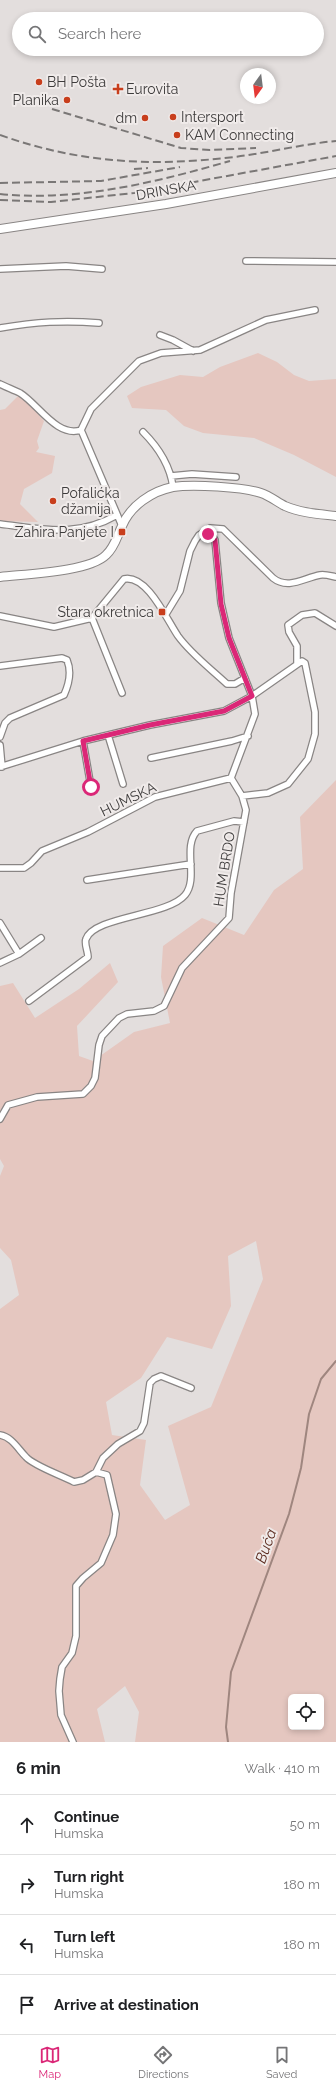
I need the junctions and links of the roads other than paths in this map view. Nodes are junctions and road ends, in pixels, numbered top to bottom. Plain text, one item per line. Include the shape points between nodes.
1 (336, 173) edge
2 (0, 229) edge
3 (246, 261) dead end
4 (336, 262) edge
5 (0, 268) edge
6 (102, 269) dead end
7 (315, 310) dead end
8 (99, 323) dead end
9 (0, 328) edge
10 (160, 335) dead end
11 (193, 351) junction
12 (0, 384) edge
13 (81, 430) junction
14 (143, 432) dead end
15 (171, 476) junction
16 (236, 477) dead end
17 (173, 487) junction
18 (117, 515) junction
19 (336, 516) edge
20 (0, 524) edge
21 (122, 526) junction
22 (203, 534) junction
23 (336, 576) edge
24 (0, 577) edge
25 (166, 614) junction
26 (0, 616) edge
27 (92, 618) junction
28 (336, 626) edge
29 (297, 664) junction
30 (0, 666) edge
31 (245, 678) junction
32 (122, 692) dead end
33 (252, 696) junction
34 (108, 735) junction
35 (248, 736) junction
36 (0, 737) edge
37 (83, 741) junction
38 (0, 745) edge
39 (151, 758) dead end
40 (1, 767) edge
41 (231, 778) junction
42 (123, 784) dead end
43 (91, 787) dead end
44 (242, 796) junction
45 (244, 822) junction
46 (190, 864) junction
47 (0, 868) edge
48 (87, 880) dead end
49 (0, 923) edge
50 (41, 938) dead end
51 (18, 954) junction
52 (0, 963) edge
53 (29, 1001) dead end
54 (0, 1119) edge
55 (191, 1388) dead end
56 (0, 1435) edge
57 (96, 1472) junction
58 (73, 1742) edge

1 - 2 street, DRINSKA via 166,204
3 - 4 street
5 - 6 street via 66,266
7 - 11 street via 266,320 213,345
8 - 9 street via 48,321
10 - 11 street
11 - 13 street via 161,353 139,361 91,409
12 - 13 street via 20,394 54,423 70,432
13 - 18 street
14 - 15 street via 154,442 165,459
15 - 16 street via 192,474
15 - 17 street
17 - 19 street via 200,486 252,491 299,510
17 - 21 street via 138,504 128,513
18 - 20 street via 105,522 71,531
18 - 21 street
21 - 24 street via 117,540 97,562
22 - 23 street via 210,528 223,530 274,578 284,584 319,575
22 - 25 street via 199,535 190,551 180,591
22 - 31 street via 211,534 215,540 221,604 229,638
25 - 27 street via 136,579 130,577 124,579
25 - 31 street via 178,636 226,684 235,684
26 - 27 street via 54,627
27 - 32 street
28 - 29 street via 315,613 302,615 288,625 297,646
29 - 33 street
29 - 44 street via 302,662 308,667 315,712 315,734 308,759 288,784 268,793
30 - 36 street via 62,658 69,664 70,676 64,695 10,718
31 - 33 street
33 - 34 street via 224,711
33 - 35 street via 256,714
34 - 37 street
34 - 42 street, HUMSKA
35 - 39 street, HUMSKA
35 - 41 street
37 - 40 street
37 - 43 street, HUMSKA
38 - 40 street
41 - 44 street, HUM BRDO
41 - 47 street, HUMSKA via 155,797 88,832 42,851 24,868
44 - 45 street, HUM BRDO via 246,810
45 - 46 street, HUM BRDO via 234,821 197,831 193,835
45 - 54 street, HUM BRDO via 229,918 182,968 164,1006 154,1011 127,1014 119,1018 102,1036 95,1078 83,1094 37,1097 20,1101 8,1105
46 - 48 street
46 - 53 street, HUM BRDO via 189,885 183,897 170,905 102,926 90,933 86,938 88,957
49 - 51 street
50 - 51 street
51 - 52 street
55 - 57 street via 161,1376 154,1379 150,1383 144,1423 140,1431 118,1444 103,1458
56 - 57 street via 14,1443 27,1459 36,1465 74,1482
57 - 58 street via 107,1475 116,1514 113,1536 101,1563 76,1586 76,1636 72,1653 62,1667 59,1691 61,1715

